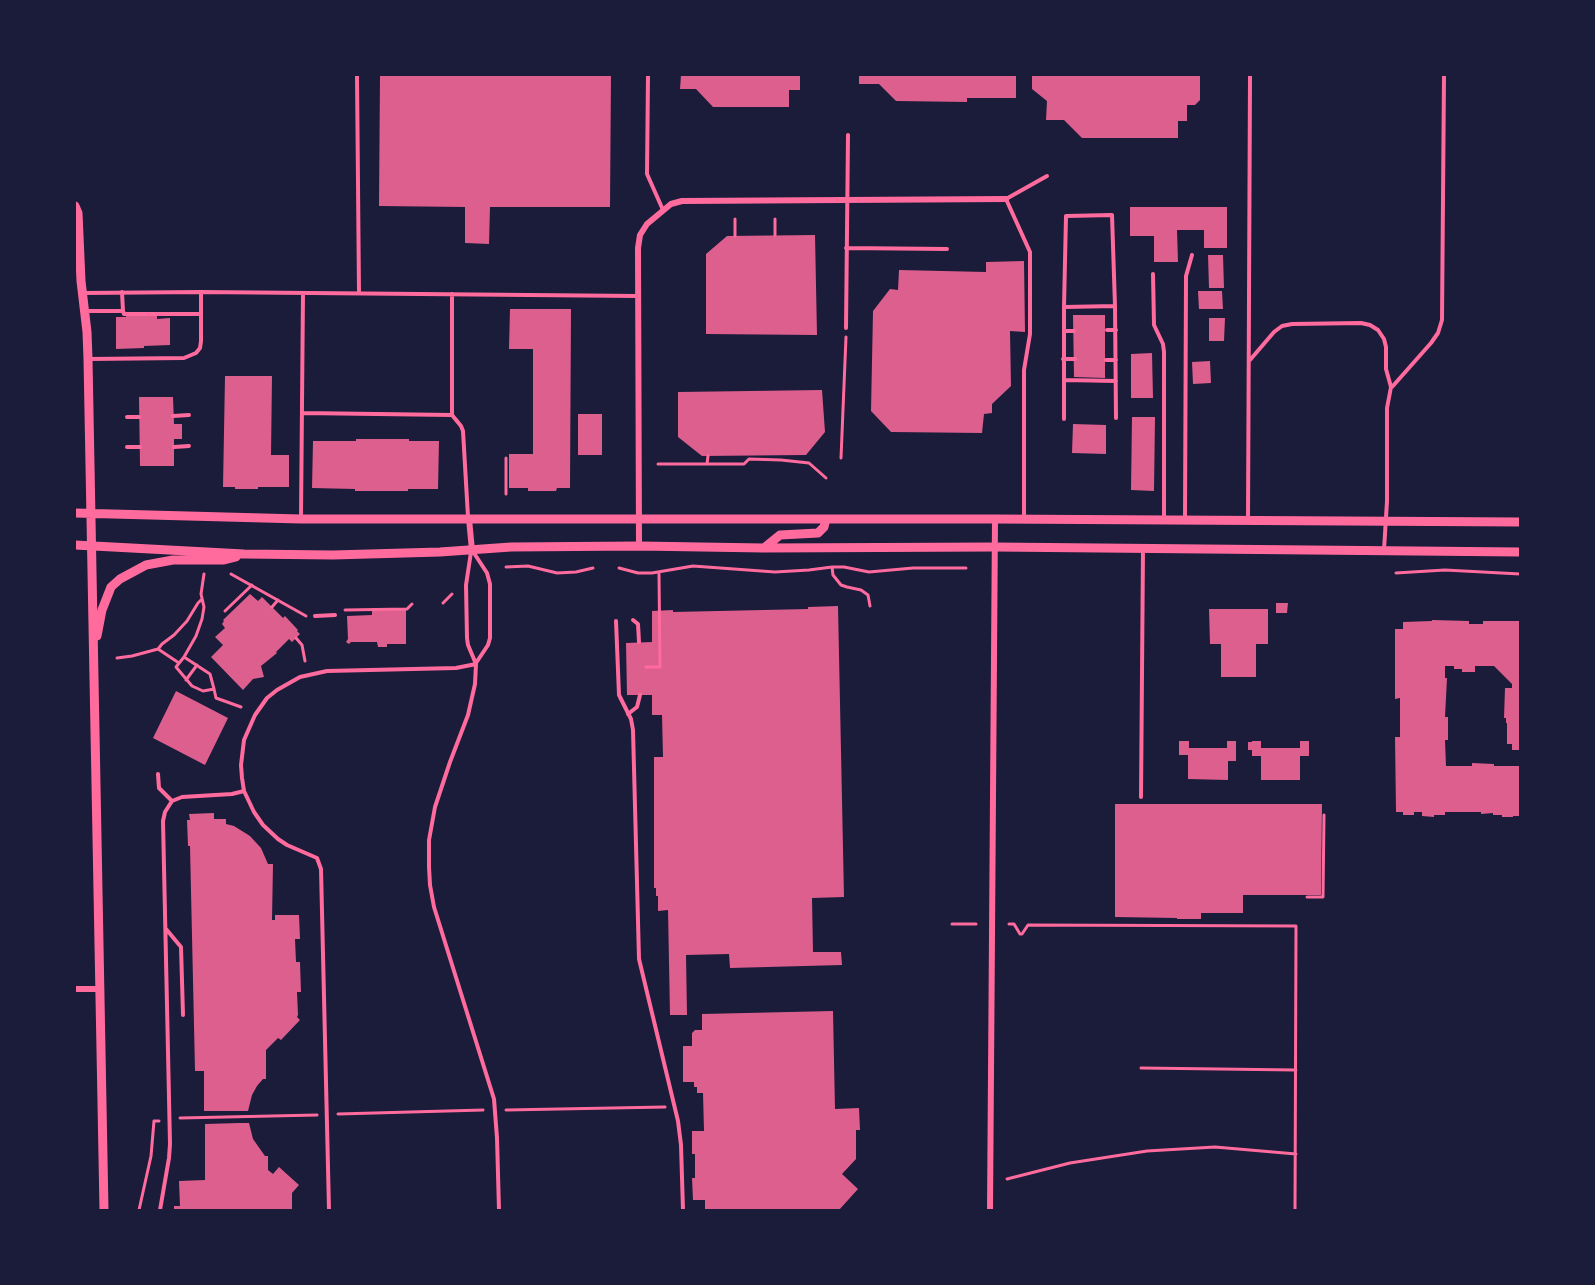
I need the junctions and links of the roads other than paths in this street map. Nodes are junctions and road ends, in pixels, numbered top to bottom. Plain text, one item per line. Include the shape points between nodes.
1 (357, 75) edge
2 (648, 75) edge
3 (1250, 75) edge
4 (1444, 75) edge
5 (848, 135) dead end
6 (1047, 176) dead end
7 (847, 199) junction
8 (1006, 199) junction
9 (75, 206) edge
10 (663, 210) junction
11 (846, 248) junction
12 (947, 249) dead end
13 (1192, 255) dead end
14 (1153, 274) dead end
15 (122, 292) junction
16 (201, 292) junction
17 (83, 293) junction
18 (303, 293) junction
19 (359, 294) junction
20 (453, 294) junction
21 (638, 296) junction
22 (1115, 306) junction
23 (1064, 307) junction
24 (84, 311) junction
25 (123, 311) junction
26 (201, 314) junction
27 (846, 328) road end
28 (1107, 330) dead end
29 (1116, 330) junction
30 (1064, 331) junction
31 (1074, 331) dead end
32 (88, 359) junction
33 (1063, 359) junction
34 (1075, 359) dead end
35 (1106, 360) dead end
36 (1116, 360) junction
37 (1249, 361) junction
38 (1064, 380) junction
39 (1116, 381) junction
40 (1391, 387) junction
41 (302, 413) junction
42 (189, 415) dead end
43 (452, 415) junction
44 (174, 416) dead end
45 (127, 417) dead end
46 (139, 417) dead end
47 (1116, 418) dead end
48 (1064, 419) dead end
49 (189, 446) dead end
50 (127, 447) dead end
51 (140, 447) dead end
52 (174, 447) dead end
53 (75, 513) edge
54 (91, 513) junction
55 (301, 519) junction
56 (469, 519) junction
57 (639, 519) junction
58 (826, 519) junction
59 (995, 519) junction
60 (1024, 519) junction
61 (1164, 519) junction
62 (1185, 519) junction
63 (1248, 519) junction
64 (1385, 521) junction
65 (1520, 522) edge
66 (75, 545) edge
67 (92, 546) junction
68 (639, 546) junction
69 (995, 547) junction
70 (764, 548) junction
71 (1143, 548) junction
72 (472, 550) junction
73 (1384, 551) junction
74 (1520, 552) edge
75 (244, 554) junction
76 (335, 615) dead end
77 (315, 616) dead end
78 (633, 620) dead end
79 (616, 621) dead end
80 (639, 642) dead end
81 (476, 664) junction
82 (94, 674) junction
83 (640, 695) dead end
84 (628, 714) junction
85 (158, 774) dead end
86 (244, 791) junction
87 (1141, 797) dead end
88 (172, 801) junction
89 (165, 928) junction
90 (75, 989) edge
91 (99, 989) junction
92 (183, 1016) dead end
93 (104, 1210) edge
94 (160, 1210) edge
95 (329, 1210) edge
96 (499, 1210) edge
97 (683, 1210) edge
98 (990, 1210) edge

1 - 19 lane
2 - 10 lane via 647,174
3 - 37 lane
4 - 40 lane via 1442,320 1431,343
5 - 7 lane
6 - 8 lane
7 - 8 street
7 - 10 street via 682,201
7 - 11 lane
8 - 60 lane via 1030,252 1030,334 1024,370
9 - 17 main road
10 - 21 street via 640,236
11 - 12 lane
11 - 27 lane
13 - 62 lane via 1186,276
14 - 61 lane via 1154,325 1164,352
15 - 16 lane
15 - 17 lane
15 - 25 lane
16 - 18 lane
16 - 26 lane
17 - 24 main road
18 - 19 lane
18 - 41 lane
19 - 20 lane
20 - 21 lane
20 - 43 lane
21 - 57 street
22 - 23 lane
22 - 23 lane via 1112,215 1089,215 1066,216
22 - 29 lane
23 - 30 lane
24 - 25 lane
24 - 32 main road
25 - 26 lane via 126,315
26 - 32 lane via 200,348 190,356
28 - 29 lane
29 - 36 lane
30 - 31 lane
30 - 33 lane
32 - 54 main road
33 - 34 lane
33 - 38 lane
35 - 36 lane
36 - 39 lane
37 - 40 lane via 1282,326 1361,323 1378,330 1384,339
37 - 63 lane
38 - 39 lane
38 - 48 lane
39 - 47 lane
40 - 64 lane via 1387,408
41 - 43 lane
41 - 55 lane
42 - 44 lane
43 - 56 lane via 463,431
45 - 46 lane
49 - 52 lane
50 - 51 lane
53 - 54 main road
54 - 55 main road
54 - 67 main road
55 - 56 main road
56 - 57 main road
56 - 72 street
57 - 58 main road
57 - 68 street
58 - 59 main road
58 - 70 main road via 818,533 780,535
59 - 60 main road
59 - 69 street
60 - 61 main road
61 - 62 main road
62 - 63 main road
63 - 64 main road
64 - 65 main road
64 - 73 lane
66 - 67 main road
67 - 75 main road
67 - 82 main road
68 - 70 main road
68 - 72 main road
69 - 70 main road
69 - 71 main road
69 - 98 street
71 - 73 main road
71 - 87 lane
72 - 75 main road
72 - 81 lane via 466,582 467,638
72 - 81 lane via 490,584 490,638
73 - 74 main road
75 - 82 main road via 224,560 173,560 146,565 120,579 111,587 102,610
76 - 77 lane
78 - 80 lane via 638,624
79 - 84 lane via 618,689
81 - 86 lane via 456,668 327,671 288,683 261,705 249,727 242,752
81 - 96 lane via 468,715 435,807 429,867 434,907 494,1099
82 - 91 main road
83 - 84 lane via 637,707
84 - 97 lane via 633,730 639,959 678,1121
85 - 88 lane via 159,788
86 - 88 lane via 182,796
86 - 95 lane via 270,833 317,858 321,869
88 - 89 lane via 163,821
89 - 92 lane via 181,946
89 - 94 lane via 170,1144
90 - 91 street
91 - 93 main road

